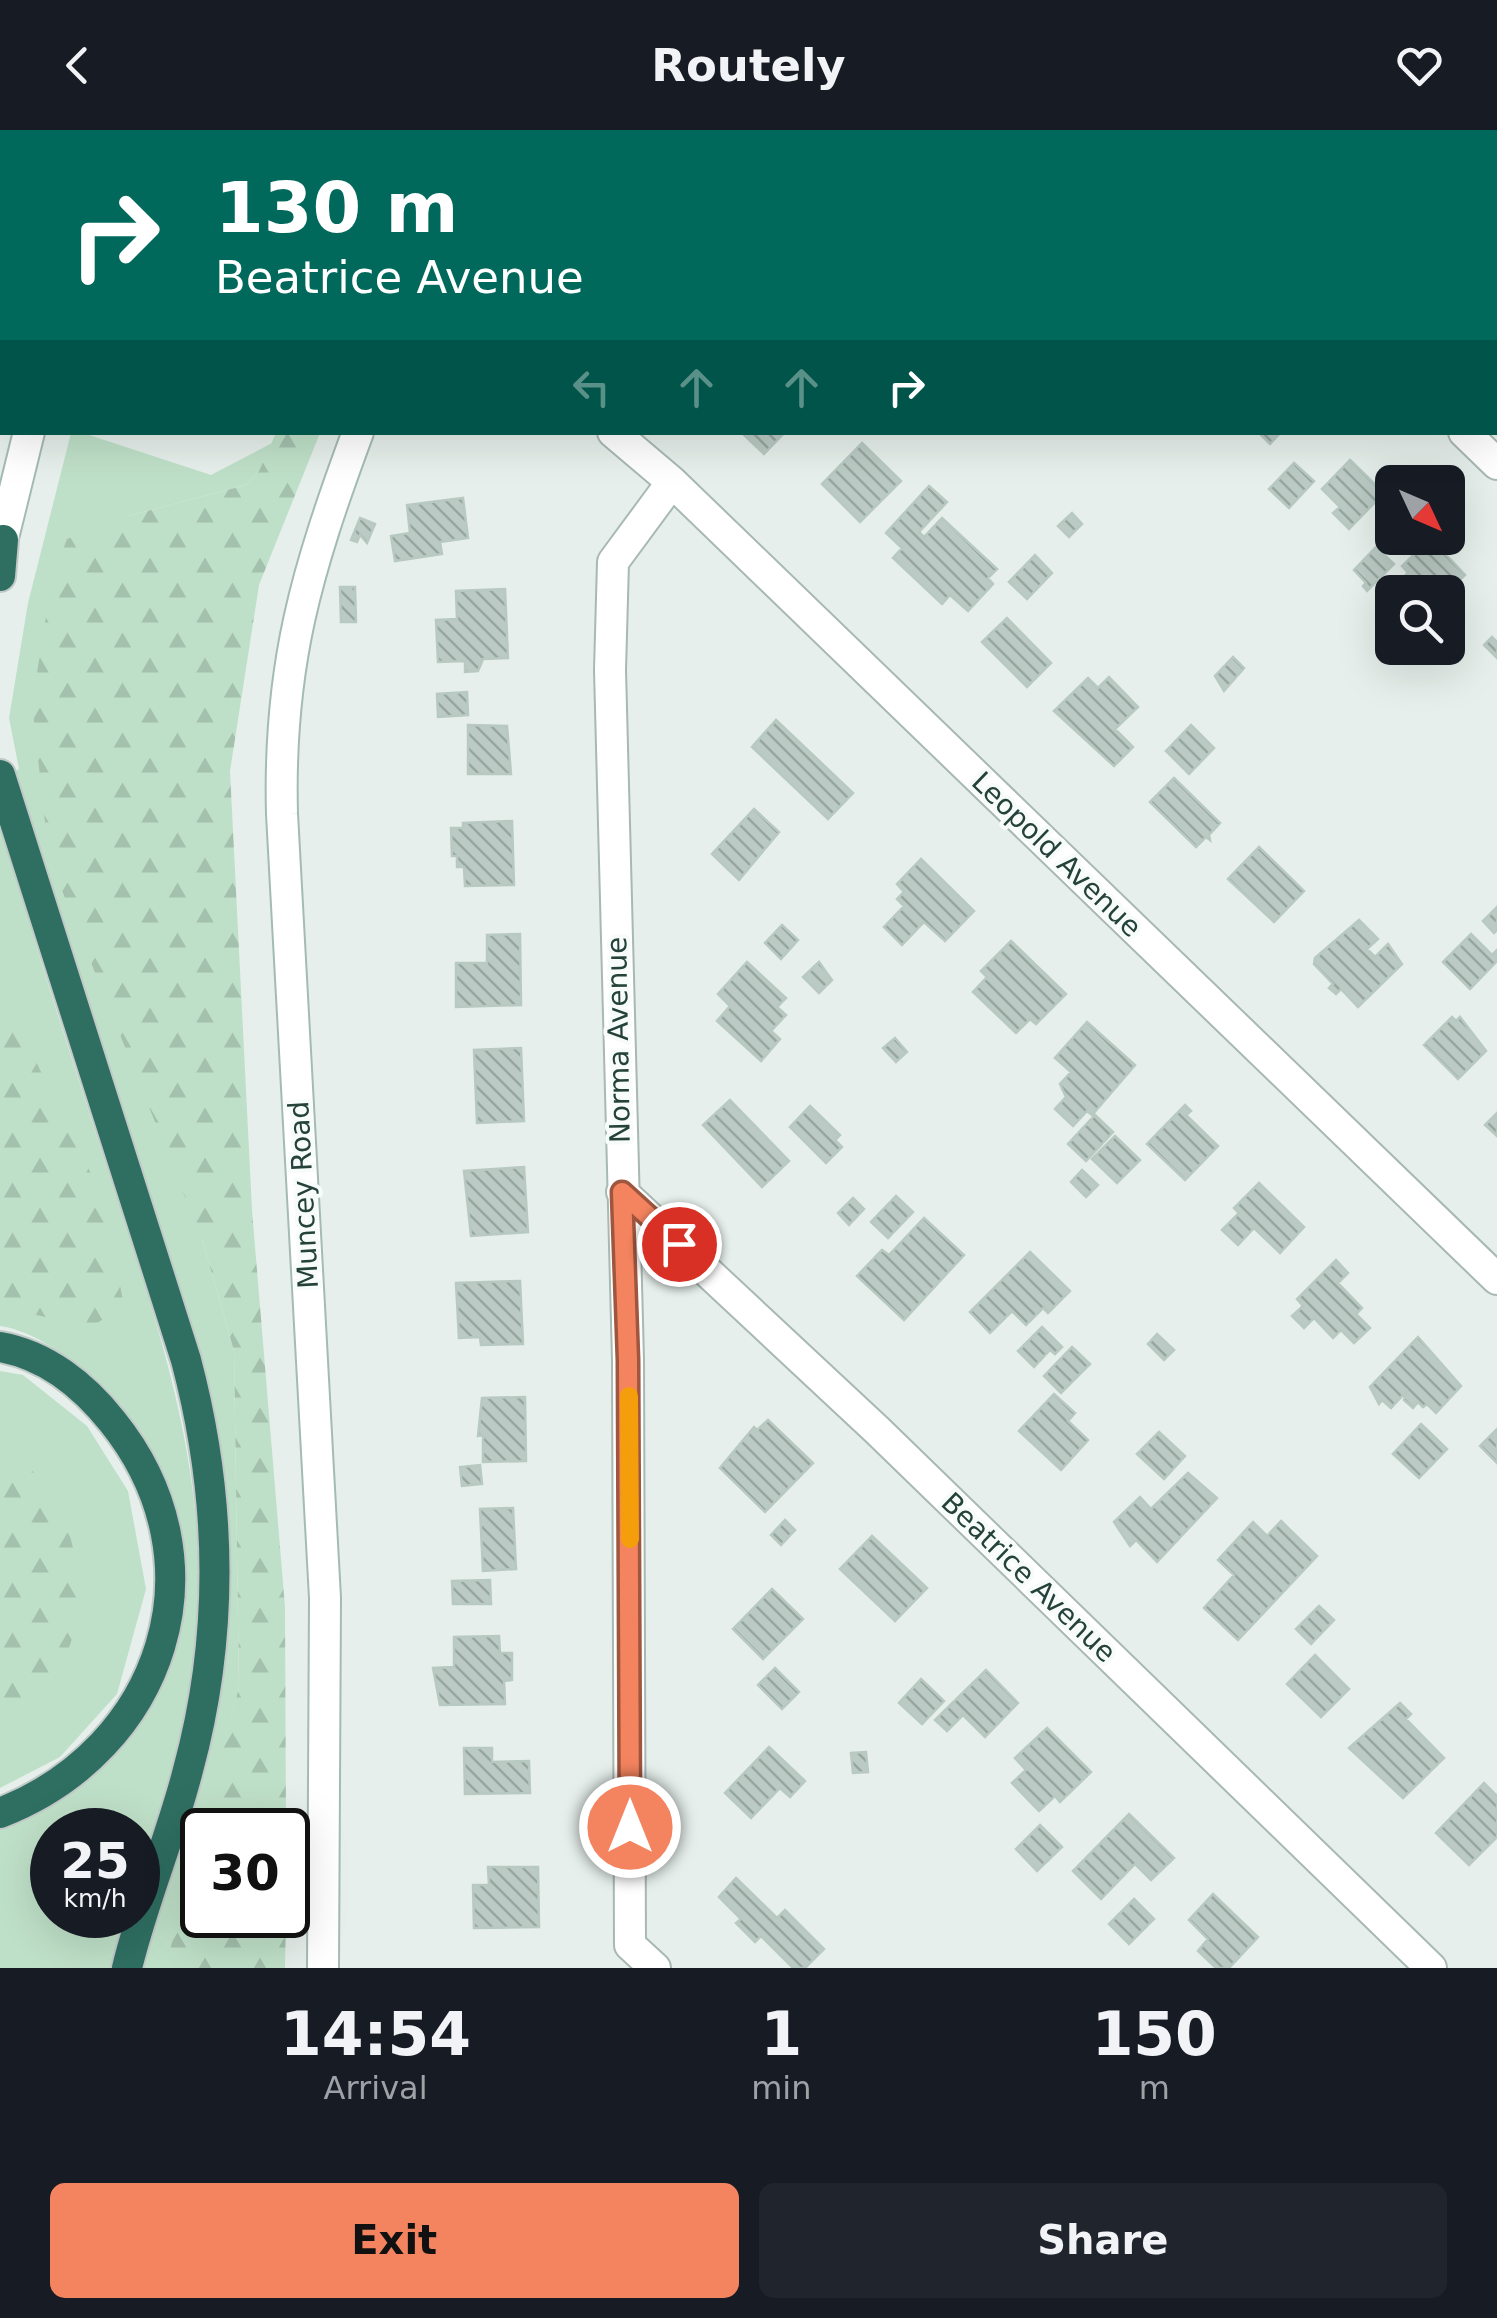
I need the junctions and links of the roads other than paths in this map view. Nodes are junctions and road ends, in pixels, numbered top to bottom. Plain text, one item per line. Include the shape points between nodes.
1 (28, 435) edge
2 (357, 435) edge
3 (617, 435) edge
4 (1467, 435) edge
5 (1497, 464) edge
6 (672, 482) junction
7 (1, 545) edge
8 (0, 576) edge
9 (0, 776) edge
10 (622, 1192) junction
11 (1497, 1279) edge
12 (0, 1347) edge
13 (0, 1813) edge
14 (127, 1968) edge
15 (323, 1968) edge
16 (655, 1968) edge
17 (1431, 1968) edge

1 - 7 street
2 - 15 street, Muncey Road via 296,621 282,733 325,1598
3 - 6 street, Leopold Avenue
4 - 5 street
6 - 10 street, Norma Avenue via 613,562
6 - 11 street, Leopold Avenue
7 - 8 highway
9 - 14 highway via 186,1360 213,1506 214,1618 202,1710
10 - 16 street, Norma Avenue via 629,1379 630,1944
10 - 17 street, Beatrice Avenue via 878,1430
12 - 13 highway via 68,1377 118,1429 156,1497 170,1581 155,1664 112,1738 70,1776

